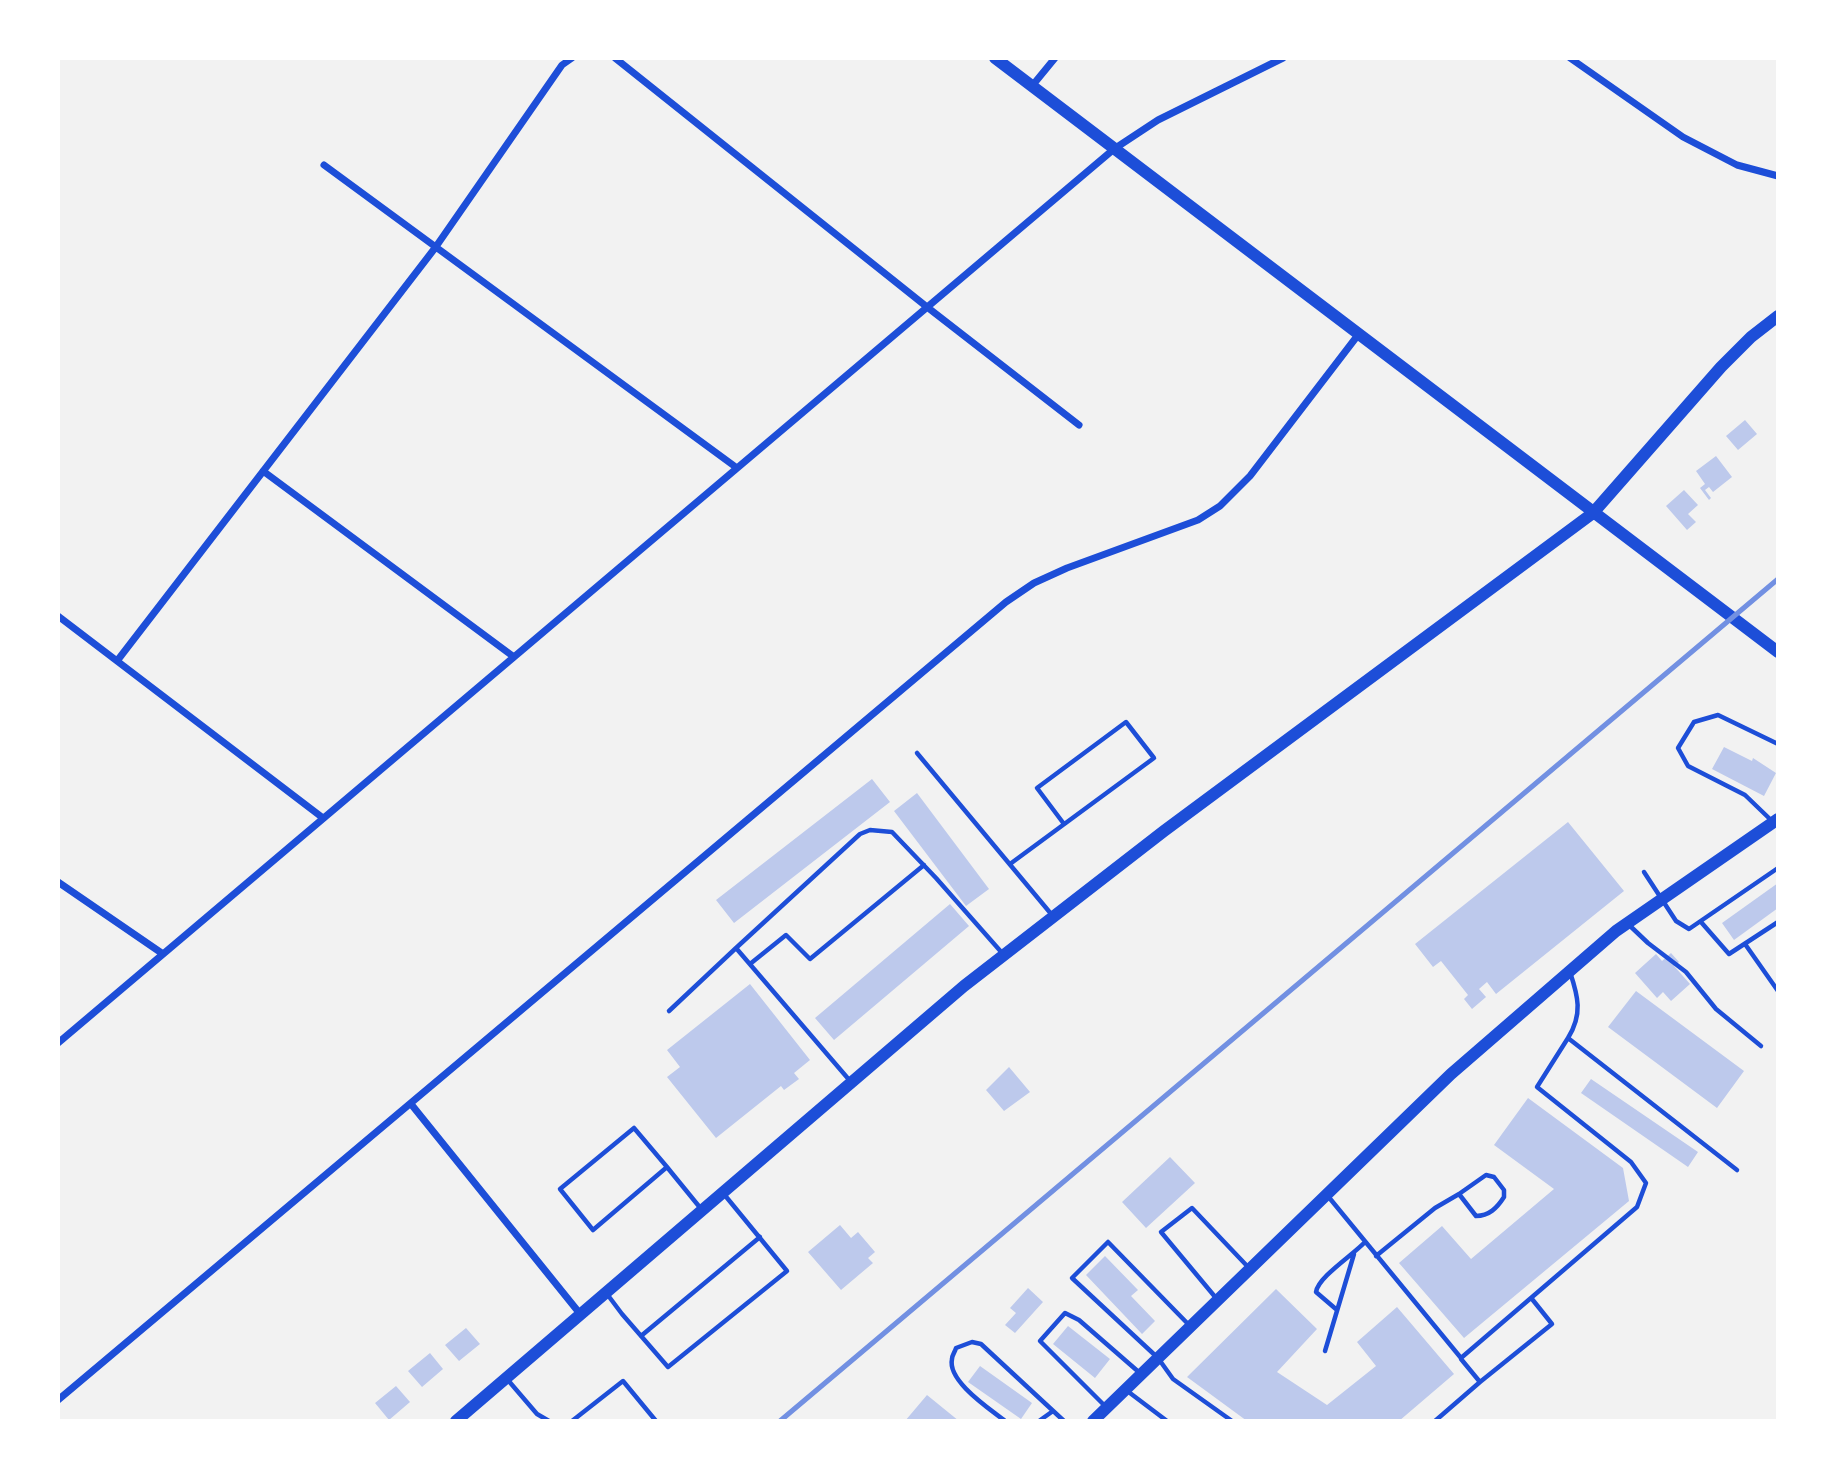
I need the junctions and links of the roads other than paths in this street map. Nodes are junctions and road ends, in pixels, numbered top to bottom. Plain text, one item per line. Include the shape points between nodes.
1 (572, 58) edge
2 (615, 58) edge
3 (995, 58) edge
4 (1055, 58) edge
5 (1283, 58) edge
6 (1570, 58) edge
7 (1032, 86) junction
8 (1115, 149) junction
9 (324, 165) dead end
10 (1778, 176) edge
11 (435, 248) junction
12 (927, 307) junction
13 (1778, 316) edge
14 (1358, 335) junction
15 (1079, 425) dead end
16 (737, 468) junction
17 (263, 471) junction
18 (1593, 513) junction
19 (58, 615) edge
20 (1778, 652) edge
21 (514, 657) junction
22 (117, 662) junction
23 (1778, 744) edge
24 (917, 753) dead end
25 (323, 818) junction
26 (1776, 820) edge
27 (1064, 824) junction
28 (1010, 864) junction
29 (924, 865) junction
30 (1778, 868) edge
31 (1644, 872) dead end
32 (58, 882) edge
33 (1660, 899) junction
34 (1052, 916) junction
35 (1701, 922) junction
36 (1778, 922) edge
37 (1627, 923) junction
38 (1745, 944) junction
39 (736, 948) junction
40 (163, 954) junction
41 (1003, 955) junction
42 (750, 964) junction
43 (1570, 971) junction
44 (1778, 991) edge
45 (669, 1011) dead end
46 (1568, 1038) junction
47 (58, 1042) edge
48 (1760, 1046) dead end
49 (852, 1083) junction
50 (411, 1104) junction
51 (667, 1167) junction
52 (1737, 1170) dead end
53 (723, 1193) junction
54 (1459, 1194) junction
55 (1326, 1195) junction
56 (702, 1211) junction
57 (760, 1237) junction
58 (1365, 1242) junction
59 (1354, 1255) junction
60 (1376, 1256) junction
61 (1250, 1269) junction
62 (606, 1293) junction
63 (1532, 1299) junction
64 (1218, 1300) junction
65 (1337, 1310) junction
66 (581, 1315) junction
67 (1190, 1327) junction
68 (641, 1336) junction
69 (1325, 1351) dead end
70 (1158, 1358) junction
71 (1461, 1359) junction
72 (1141, 1374) junction
73 (506, 1378) junction
74 (1480, 1382) junction
75 (1125, 1390) junction
76 (58, 1400) edge
77 (1107, 1408) junction
78 (1053, 1411) junction
79 (456, 1421) edge
80 (549, 1421) edge
81 (572, 1421) edge
82 (656, 1421) edge
83 (1005, 1421) edge
84 (1040, 1421) edge
85 (1064, 1421) edge
86 (1093, 1421) edge
87 (1167, 1421) edge
88 (1233, 1421) edge
89 (1435, 1421) edge

1 - 11 street via 562,65
2 - 12 street
3 - 7 street
4 - 7 street
5 - 8 street via 1158,120
6 - 10 street via 1683,137 1737,164
7 - 8 street
8 - 12 street
8 - 14 street
9 - 11 street
11 - 16 street
11 - 17 street
12 - 15 street
12 - 16 street
13 - 18 street via 1721,367
14 - 18 street
14 - 50 street via 1250,476 1220,506 1198,520 1045,578 1006,602
16 - 21 street
17 - 21 street
17 - 22 street
18 - 20 street
18 - 34 street
19 - 22 street
21 - 25 street
22 - 25 street
23 - 26 lane via 1718,715 1694,722 1678,748 1688,766 1745,795
24 - 28 lane
25 - 40 street
26 - 33 street
27 - 27 lane via 1154,758 1126,722 1037,788
27 - 28 lane
28 - 34 lane
29 - 39 lane via 892,832 860,834
29 - 41 lane
29 - 42 lane via 810,959 786,935
30 - 35 lane
31 - 33 lane
32 - 40 street
33 - 35 lane via 1676,921 1689,929
33 - 37 street
34 - 41 street
35 - 38 lane via 1729,954
36 - 38 lane
37 - 43 street
37 - 48 lane via 1686,972 1716,1009
38 - 44 lane
39 - 42 lane
39 - 45 lane
40 - 47 street
41 - 49 street
42 - 49 lane
43 - 46 lane via 1579,998
43 - 55 street via 1451,1074
46 - 52 lane
46 - 63 lane via 1537,1087 1631,1162 1646,1182 1637,1207
49 - 53 street
50 - 66 street
50 - 76 street
51 - 51 lane via 634,1128 560,1189 593,1230
51 - 56 lane
53 - 56 street
53 - 57 lane
54 - 54 lane via 1476,1216 1484,1216 1497,1208 1504,1190 1494,1177 1486,1175
54 - 60 lane via 1434,1208
55 - 58 lane
55 - 61 street
56 - 62 street
57 - 68 lane
57 - 68 lane via 787,1271 769,1286 668,1367
58 - 59 lane
58 - 60 lane
59 - 65 lane
59 - 65 lane via 1317,1285 1316,1292
60 - 71 lane
61 - 64 street
61 - 64 lane via 1192,1208 1161,1232
62 - 66 street
62 - 68 lane
63 - 71 lane
63 - 74 lane via 1552,1324
64 - 67 street
65 - 69 lane
66 - 73 street
67 - 70 street
67 - 70 lane via 1108,1242 1072,1278
70 - 72 street
70 - 88 lane via 1173,1379
71 - 74 lane
72 - 75 street
72 - 77 lane via 1065,1313 1040,1341
73 - 79 street
73 - 80 lane via 537,1414
74 - 89 lane
75 - 77 street
75 - 87 lane
77 - 86 street
78 - 83 lane via 981,1344 956,1348 953,1372 971,1394
78 - 84 lane
78 - 85 lane
81 - 82 lane via 623,1381

